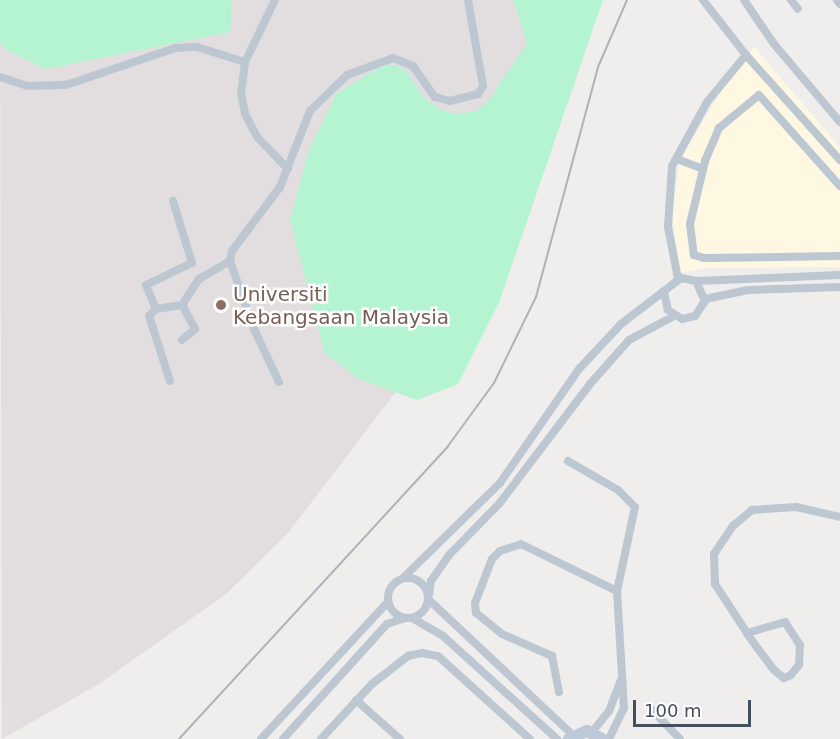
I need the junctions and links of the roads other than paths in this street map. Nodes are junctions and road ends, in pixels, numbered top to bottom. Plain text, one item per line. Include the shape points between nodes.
1 (274, 0) edge
2 (468, 0) edge
3 (703, 0) edge
4 (744, 0) edge
5 (791, 0) edge
6 (837, 0) edge
7 (840, 4) edge
8 (798, 9) dead end
9 (746, 55) junction
10 (245, 62) junction
11 (0, 77) edge
12 (840, 122) edge
13 (677, 159) junction
14 (840, 160) edge
15 (288, 169) junction
16 (703, 169) junction
17 (840, 186) edge
18 (173, 201) dead end
19 (840, 256) edge
20 (806, 257) junction
21 (230, 261) junction
22 (807, 274) junction
23 (840, 275) edge
24 (678, 279) junction
25 (696, 281) junction
26 (840, 287) edge
27 (664, 293) junction
28 (705, 299) junction
29 (182, 305) junction
30 (156, 309) junction
31 (674, 316) junction
32 (182, 340) dead end
33 (170, 381) dead end
34 (279, 382) dead end
35 (568, 461) dead end
36 (840, 517) edge
37 (404, 577) junction
38 (617, 591) junction
39 (429, 597) junction
40 (388, 602) junction
41 (409, 618) junction
42 (747, 633) junction
43 (622, 677) junction
44 (559, 692) dead end
45 (356, 700) junction
46 (652, 710) dead end
47 (597, 736) edge
48 (571, 737) edge
49 (261, 739) edge
50 (283, 739) edge
51 (321, 739) edge
52 (399, 739) edge
53 (530, 739) edge
54 (557, 739) edge
55 (609, 739) edge
56 (680, 739) edge

1 - 10 street
2 - 15 street via 483,86 478,94 450,101 435,97 404,60 393,58 363,66 334,85 310,111
3 - 9 street
4 - 12 street via 774,44
5 - 8 street
6 - 7 street
9 - 13 street via 707,102
9 - 14 street
10 - 11 street via 197,47 175,48 66,86 28,86
10 - 15 street via 240,77 245,114 258,138
13 - 16 street
13 - 24 street via 668,198 668,227
15 - 21 street via 275,194 238,238
16 - 17 street via 719,128 759,95
16 - 20 street via 691,212 694,255
18 - 30 street via 192,263 146,285
19 - 20 street
20 - 22 street
21 - 29 street via 199,279
21 - 34 street via 264,358
22 - 23 street
22 - 25 street
24 - 25 street
24 - 27 street
25 - 28 street
26 - 28 street via 748,290
27 - 31 street via 668,310
27 - 37 street via 621,324 600,345 500,483
28 - 31 street via 695,316
29 - 30 street
29 - 32 street via 195,329
30 - 33 street via 148,320
31 - 39 street via 629,340 590,384 499,504 449,555 431,581
35 - 38 street via 618,490 635,507
36 - 42 street via 796,507 752,510 733,526 714,554 715,584
37 - 39 street via 420,581
37 - 40 street via 389,589
38 - 43 street
38 - 44 street via 533,548 513,545 492,559 475,603 476,613 502,634 552,656
39 - 41 street via 423,612
39 - 48 street
40 - 41 street via 398,615
40 - 49 street
41 - 50 street via 387,624
41 - 54 street via 443,636
42 - 42 street via 785,621 800,645 799,665 784,678
43 - 47 street
43 - 55 street via 624,708
45 - 51 street
45 - 52 street
45 - 53 street via 408,656 422,652 438,656
46 - 56 street
47 - 48 street

